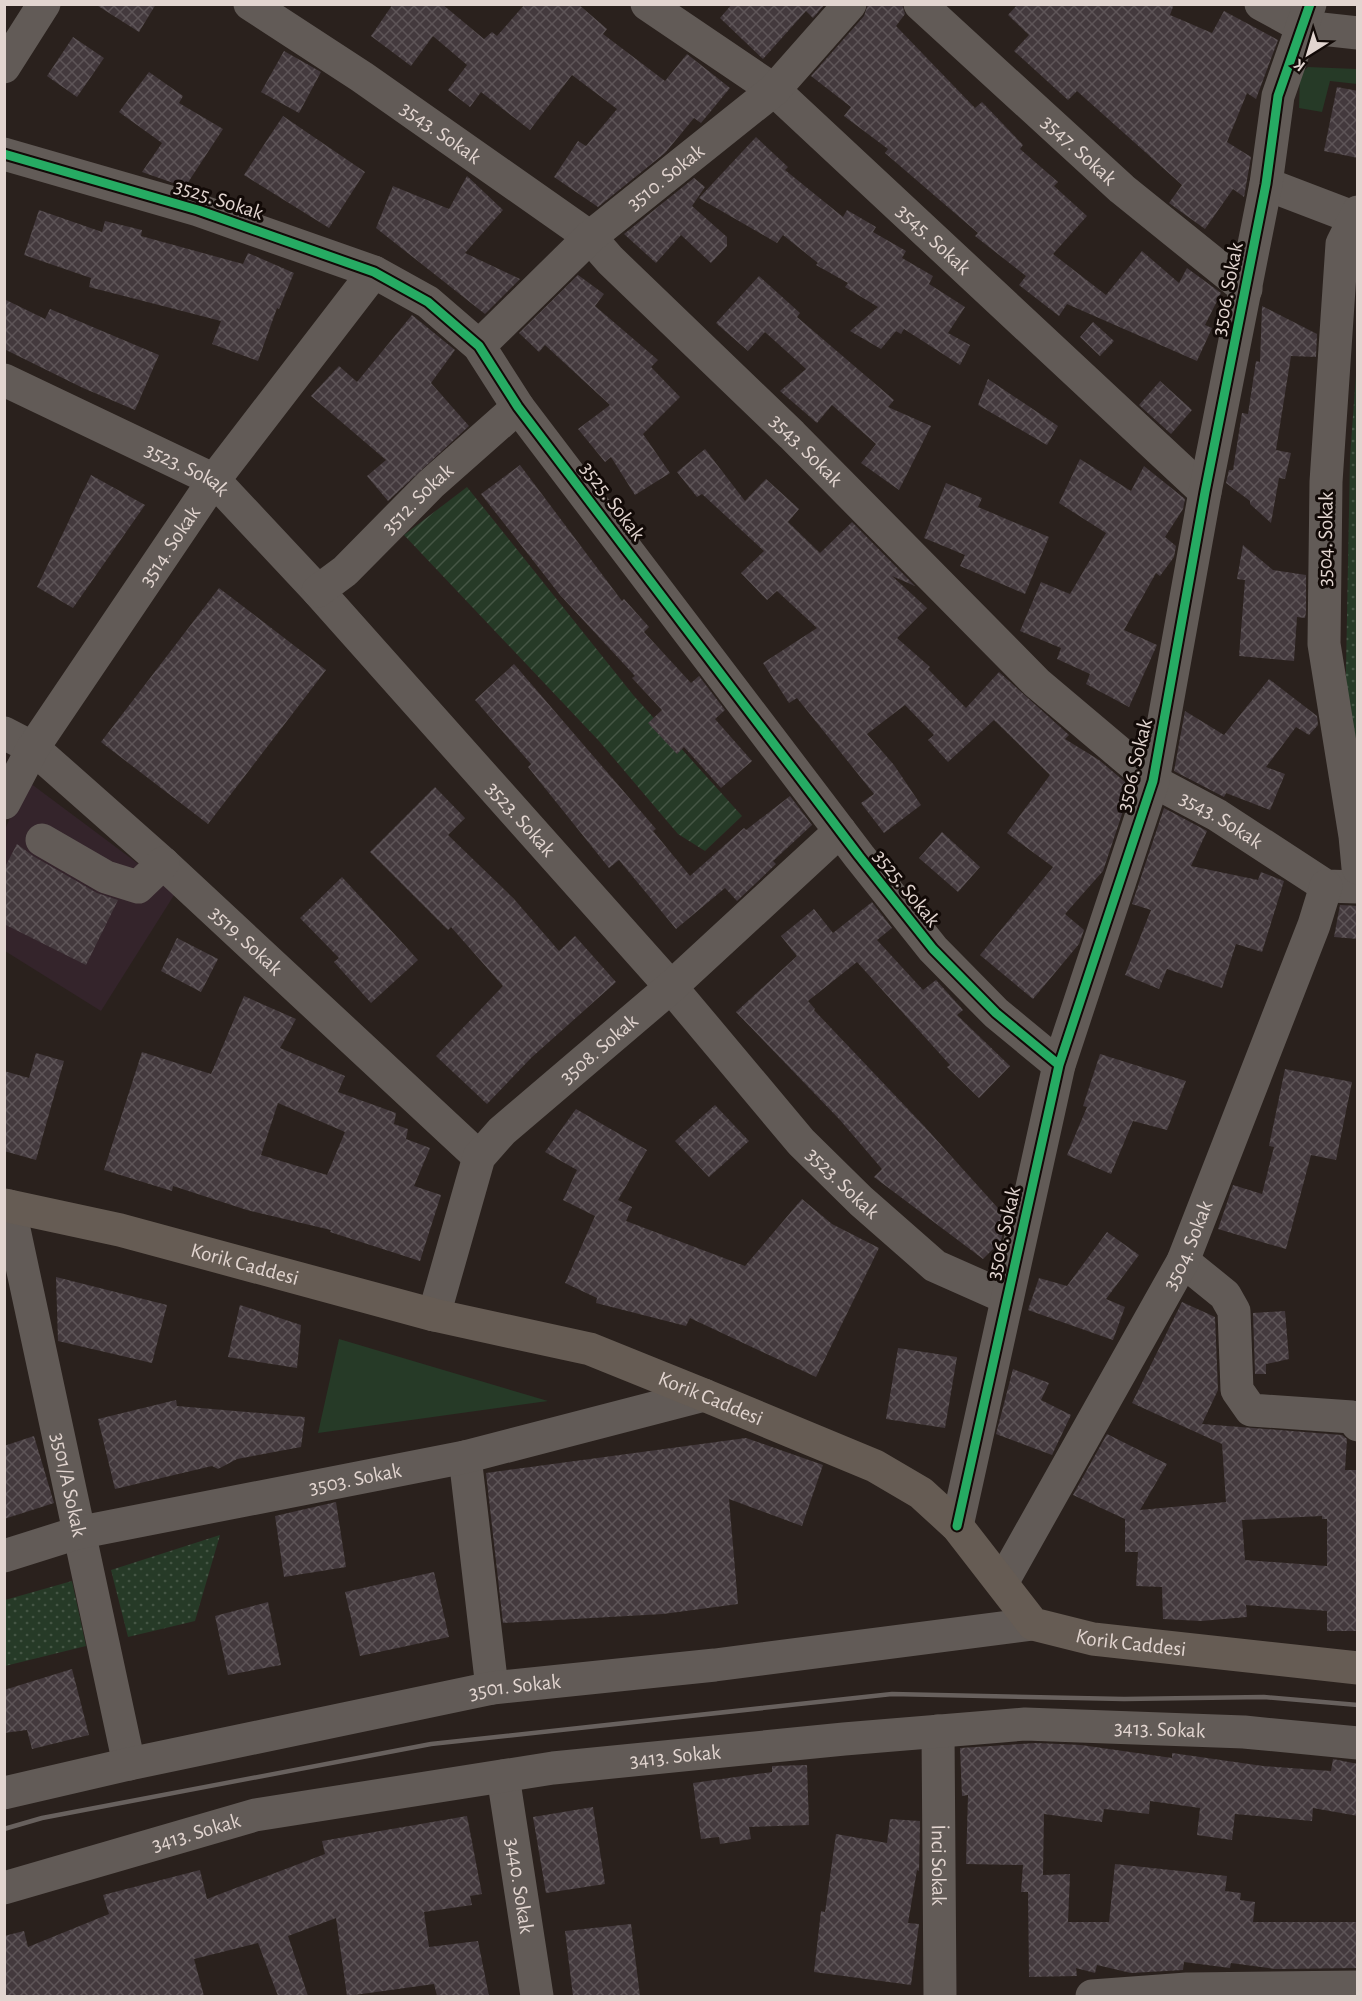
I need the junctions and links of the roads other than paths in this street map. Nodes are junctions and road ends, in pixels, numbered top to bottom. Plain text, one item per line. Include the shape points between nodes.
1 (44, 4) edge
2 (250, 4) edge
3 (647, 4) edge
4 (850, 4) edge
5 (920, 4) edge
6 (1261, 4) edge
7 (1306, 16) edge
8 (1358, 33) edge
9 (4, 68) edge
10 (774, 90) junction
11 (4, 154) edge
12 (1266, 184) junction
13 (1356, 215) edge
14 (590, 237) junction
15 (374, 272) junction
16 (1246, 289) junction
17 (479, 346) junction
18 (4, 380) edge
19 (518, 407) junction
20 (214, 480) junction
21 (1205, 492) junction
22 (318, 591) junction
23 (19, 741) edge
24 (1153, 781) junction
25 (4, 803) edge
26 (840, 831) junction
27 (42, 840) dead end
28 (163, 862) junction
29 (1358, 868) edge
30 (1342, 887) edge
31 (671, 987) junction
32 (1059, 1065) junction
33 (479, 1157) junction
34 (7, 1205) edge
35 (1183, 1261) junction
36 (1007, 1298) junction
37 (434, 1315) junction
38 (704, 1395) junction
39 (1358, 1425) edge
40 (465, 1457) junction
41 (957, 1526) junction
42 (77, 1533) junction
43 (4, 1556) edge
44 (1002, 1583) junction
45 (1033, 1624) junction
46 (1358, 1668) edge
47 (492, 1688) junction
48 (938, 1731) junction
49 (1358, 1743) edge
50 (129, 1764) junction
51 (503, 1776) junction
52 (4, 1793) edge
53 (4, 1888) edge
54 (1358, 1987) edge
55 (537, 1996) edge
56 (940, 1996) edge
57 (1092, 1996) edge

1 - 9 street
2 - 14 street, 3543. Sokak
3 - 10 street, 3545. Sokak
4 - 10 street, 3510. Sokak
5 - 16 street, 3547. Sokak via 1122,189
6 - 7 street
7 - 8 street
7 - 12 street, 3506. Sokak via 1278,96
10 - 14 street, 3510. Sokak
10 - 21 street, 3545. Sokak
11 - 15 street, 3525. Sokak via 198,210
12 - 13 street
12 - 16 street, 3506. Sokak
13 - 29 street, 3504. Sokak via 1342,244 1341,256 1326,482 1324,644
14 - 17 street, 3510. Sokak
14 - 24 street, 3543. Sokak via 1037,683
15 - 17 street, 3525. Sokak via 428,302
15 - 20 street, 3514. Sokak
16 - 21 street, 3506. Sokak
17 - 19 street, 3525. Sokak
18 - 20 street, 3523. Sokak
19 - 22 street, 3512. Sokak via 431,484 345,571
19 - 26 street, 3525. Sokak
20 - 22 street, 3523. Sokak
20 - 23 street, 3514. Sokak
21 - 24 street, 3506. Sokak
22 - 31 street, 3523. Sokak
23 - 25 street, 3514. Sokak
23 - 28 street, 3519. Sokak
24 - 30 street, 3543. Sokak
24 - 32 street, 3506. Sokak
26 - 31 street, 3508. Sokak
26 - 32 street, 3525. Sokak via 933,949 996,1013
27 - 28 street via 106,877 138,887
28 - 33 street, 3519. Sokak
30 - 35 street, 3504. Sokak via 1314,925
31 - 33 street, 3508. Sokak via 502,1131
31 - 36 street, 3523. Sokak via 801,1142 861,1201 935,1266
32 - 36 street, 3506. Sokak
33 - 37 street, 3508. Sokak
34 - 37 main road, Korik Caddesi via 120,1230
34 - 42 street, 3501/A Sokak
35 - 39 street via 1225,1295 1234,1311 1237,1390 1251,1410 1352,1417
35 - 44 street, 3504. Sokak
36 - 41 street, 3506. Sokak
37 - 38 main road, Korik Caddesi via 590,1349
38 - 40 street, 3503. Sokak
38 - 41 main road, Korik Caddesi via 875,1466 921,1493
40 - 42 street, 3503. Sokak
40 - 47 street
41 - 44 main road, Korik Caddesi
42 - 43 street, 3503. Sokak
42 - 50 street, 3501/A Sokak
44 - 45 main road, Korik Caddesi
45 - 46 main road, Korik Caddesi via 1093,1639
45 - 47 street, 3501. Sokak via 715,1665
47 - 50 street, 3501. Sokak
48 - 49 street, 3413. Sokak via 1025,1724 1244,1732
48 - 51 street, 3413. Sokak
48 - 56 street, İnci Sokak
50 - 52 street, 3501. Sokak
51 - 53 street, 3413. Sokak via 255,1815
51 - 55 street, 3440. Sokak
54 - 57 street via 1187,1989

